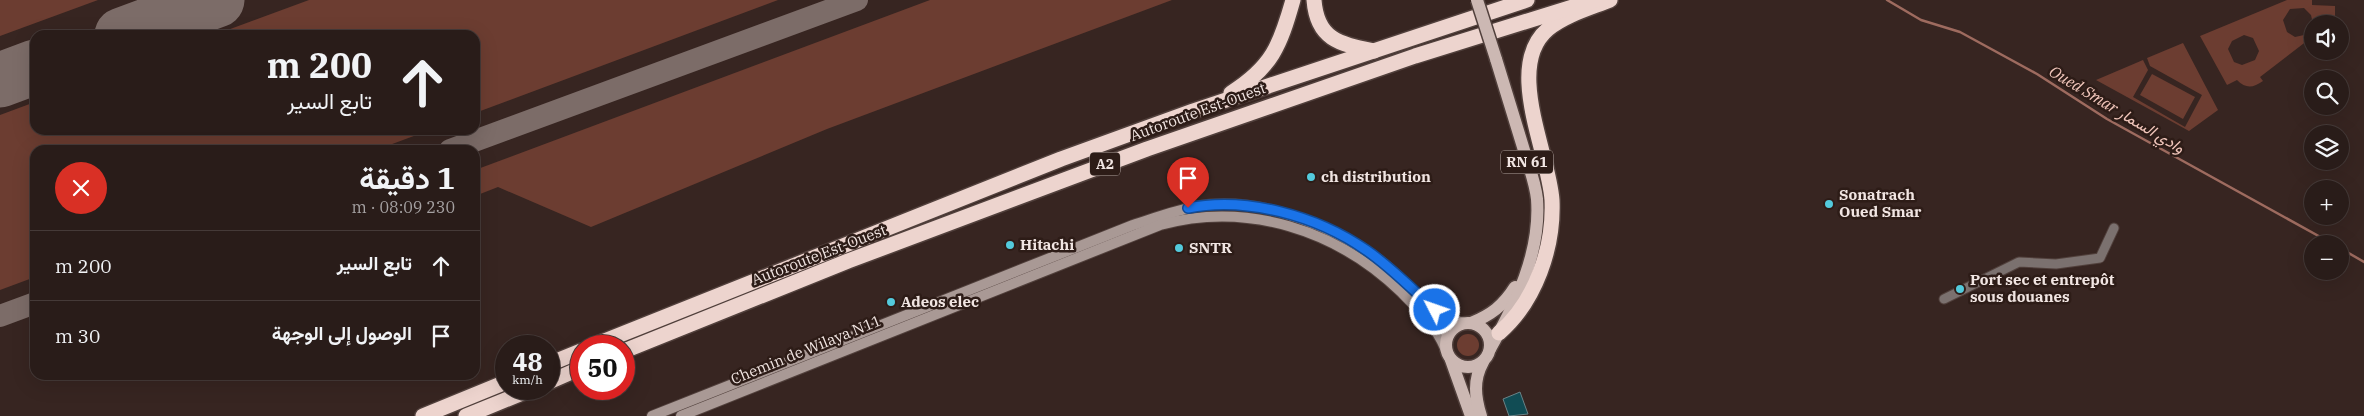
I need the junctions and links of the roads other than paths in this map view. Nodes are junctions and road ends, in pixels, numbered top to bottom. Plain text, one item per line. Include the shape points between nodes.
1 (1293, 0) edge
2 (1314, 0) edge
3 (1477, 0) edge
4 (1526, 0) edge
5 (1595, 0) edge
6 (1610, 0) edge
7 (1508, 4) edge
8 (1376, 51) junction
9 (1193, 111) junction
10 (2114, 228) dead end
11 (1529, 266) junction
12 (1944, 299) dead end
13 (1467, 323) junction
14 (1499, 333) junction
15 (620, 335) edge
16 (635, 347) edge
17 (1445, 348) junction
18 (1490, 349) junction
19 (1451, 360) junction
20 (1483, 362) junction
21 (495, 387) edge
22 (505, 400) edge
23 (423, 416) edge
24 (466, 416) edge
25 (652, 416) edge
26 (681, 416) edge
27 (1471, 416) edge
28 (1481, 416) edge

1 - 9 highway via 1266,66 1226,97
2 - 8 highway via 1315,14 1324,31 1337,42
3 - 11 main road, RN 61, bridge via 1536,197 1537,219
4 - 7 highway, Autoroute Est-Ouest / A2
5 - 16 highway, Autoroute Est-Ouest / A2 via 1405,59 1147,149 848,261
6 - 14 highway via 1547,29 1535,48 1528,70 1529,94 1552,198 1552,226 1541,270 1529,296
7 - 8 highway, Autoroute Est-Ouest / A2
8 - 9 highway, Autoroute Est-Ouest / A2
9 - 15 highway, Autoroute Est-Ouest / A2 via 1042,166
10 - 12 street via 2100,258 2056,264 2019,262
11 - 13 main road, RN 61 via 1499,308 1487,317
11 - 14 main road, RN 61
13 - 17 main road via 1452,329
13 - 18 main road via 1483,329
13 - 25 main road via 1446,318 1377,258 1337,233 1277,212 1201,206 1133,225
14 - 18 main road, RN 61
17 - 19 main road
17 - 26 main road, Chemin de Wilaya N11 via 1427,318 1384,276 1345,248 1275,222 1205,216 1160,225
18 - 20 main road
19 - 20 main road via 1470,368
19 - 27 main road
20 - 28 main road via 1476,381
21 - 23 highway
22 - 24 highway

